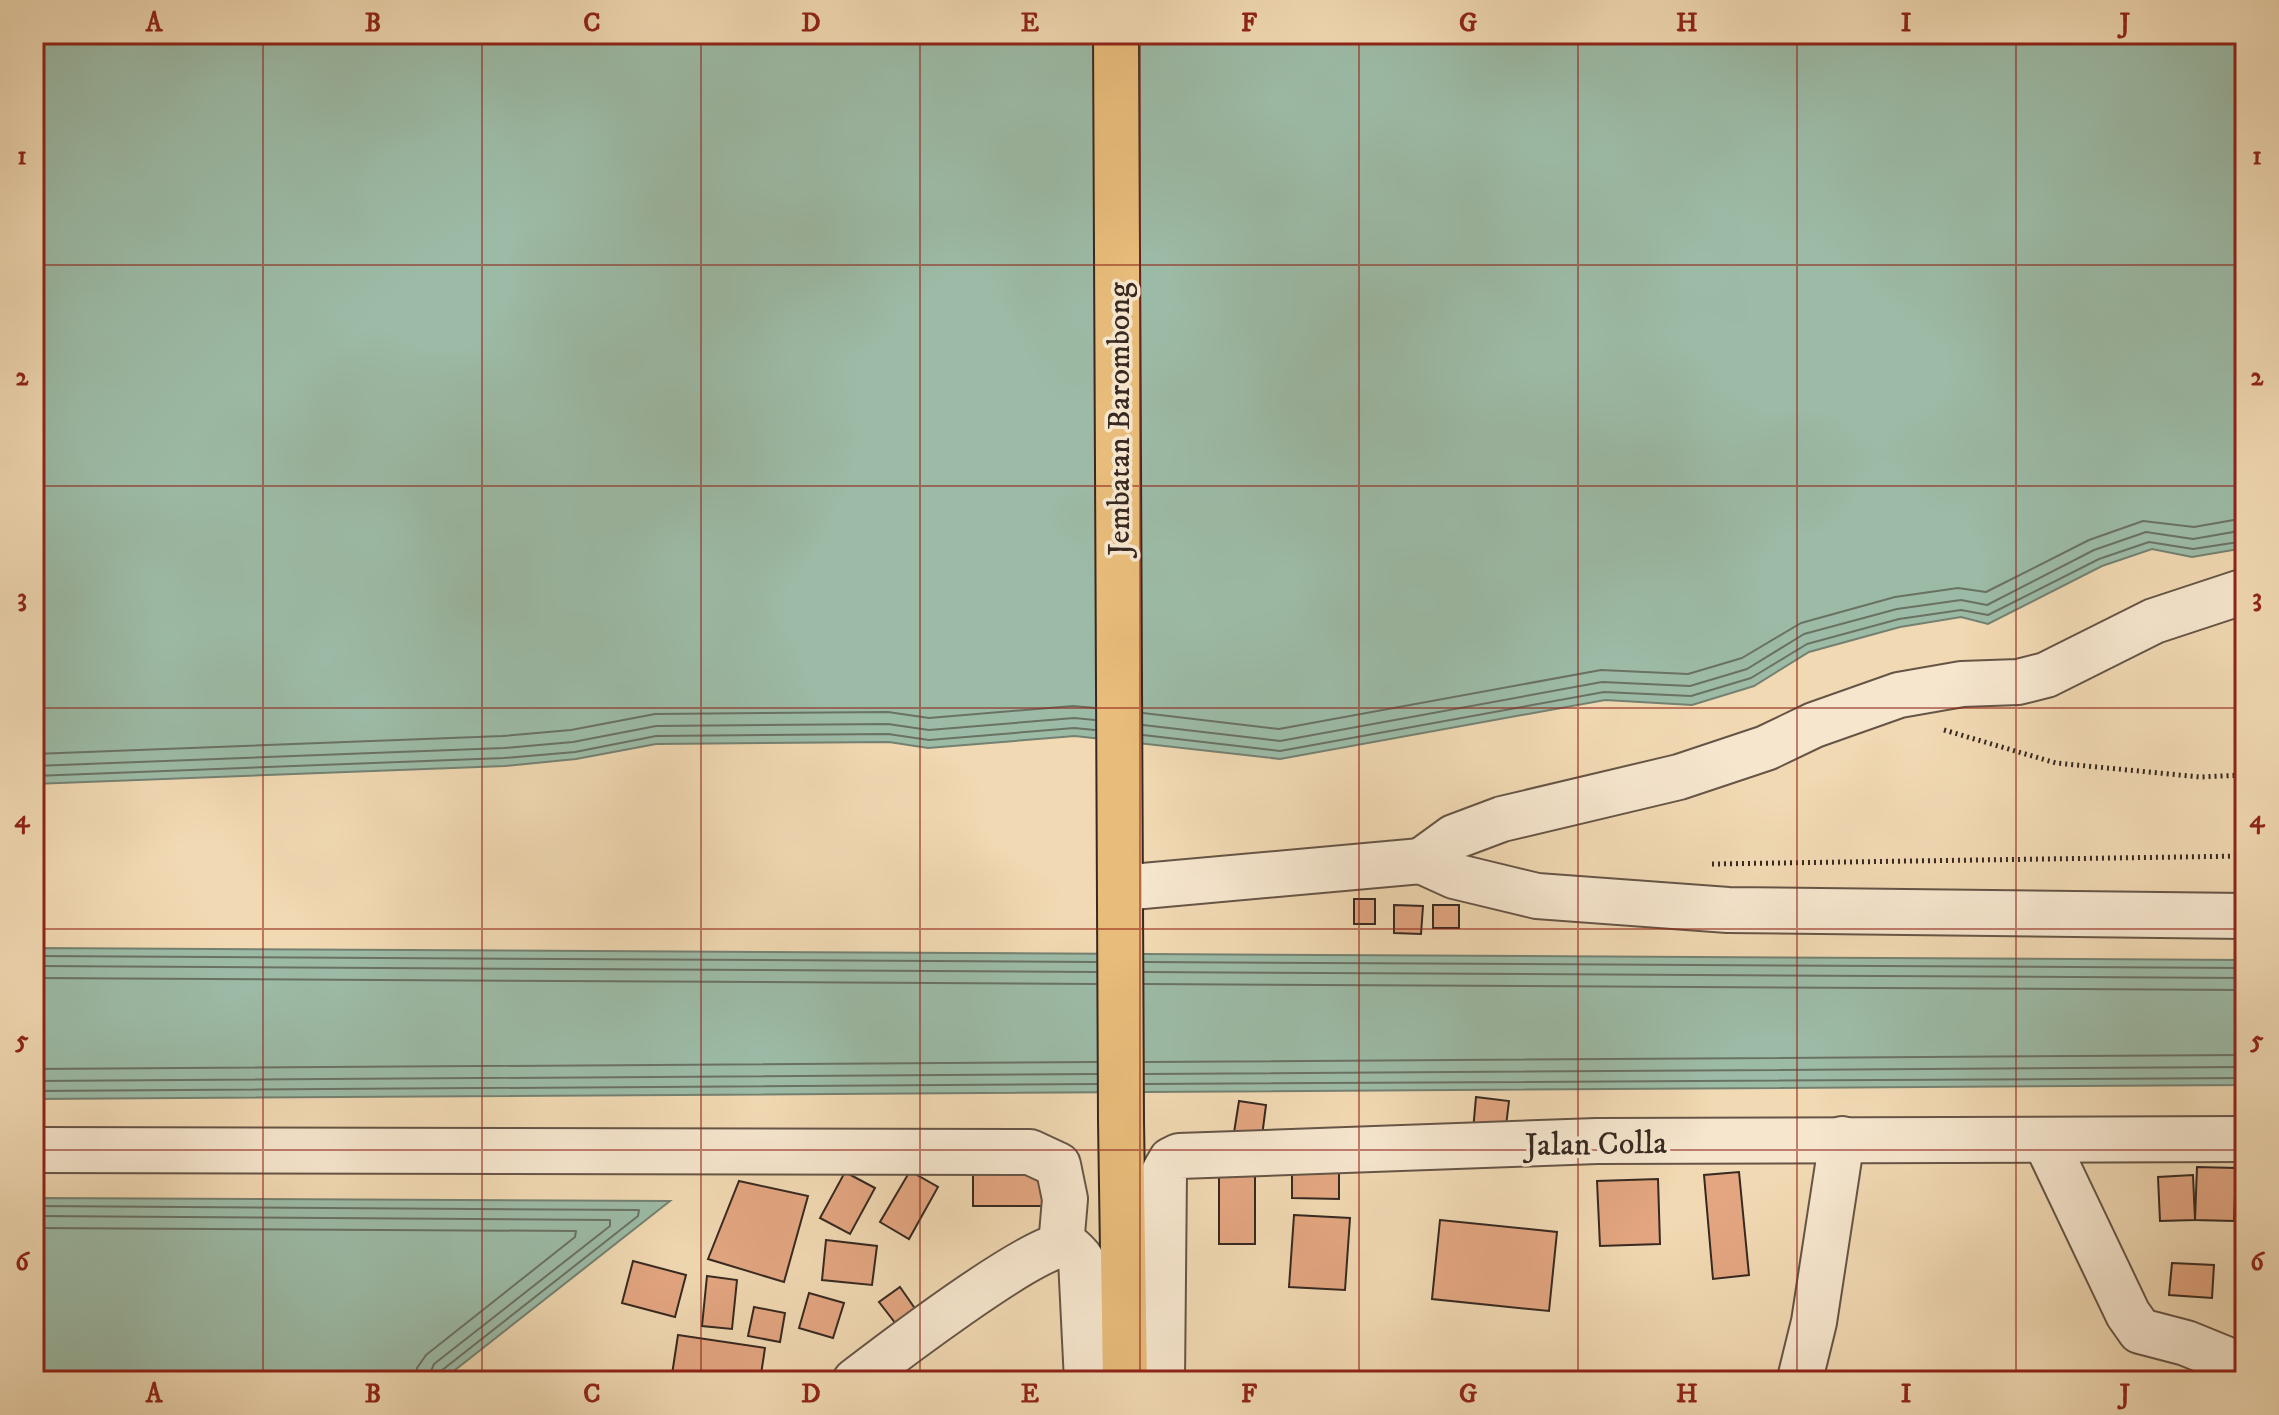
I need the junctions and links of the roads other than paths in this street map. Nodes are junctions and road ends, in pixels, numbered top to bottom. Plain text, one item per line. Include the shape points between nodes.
1 (1116, 34) edge
2 (2245, 591) edge
3 (1421, 861) junction
4 (1122, 903) junction
5 (2245, 916) edge
6 (1842, 1139) junction
7 (2245, 1139) edge
8 (2045, 1140) junction
9 (34, 1150) edge
10 (1061, 1246) junction
11 (2245, 1367) edge
12 (1801, 1375) dead end
13 (855, 1381) edge
14 (1087, 1381) edge
15 (1125, 1381) edge
16 (1162, 1381) edge

1 - 4 main road, Jembatan Barombong
2 - 3 street via 2154,621 2046,675 1899,695 1679,777 1502,819 1454,837
3 - 4 street
3 - 5 street via 1454,876 1537,896 1728,910
4 - 15 main road, Jembatan Barombong
6 - 8 street, Jalan Colla
6 - 12 street
6 - 16 street, Jalan Colla via 1597,1141 1179,1156 1164,1172
7 - 8 street, Jalan Colla
8 - 11 street via 2140,1331
9 - 10 street via 1030,1152 1058,1165 1065,1199
10 - 13 street via 1035,1256 933,1322
10 - 14 street via 1073,1249 1081,1259

